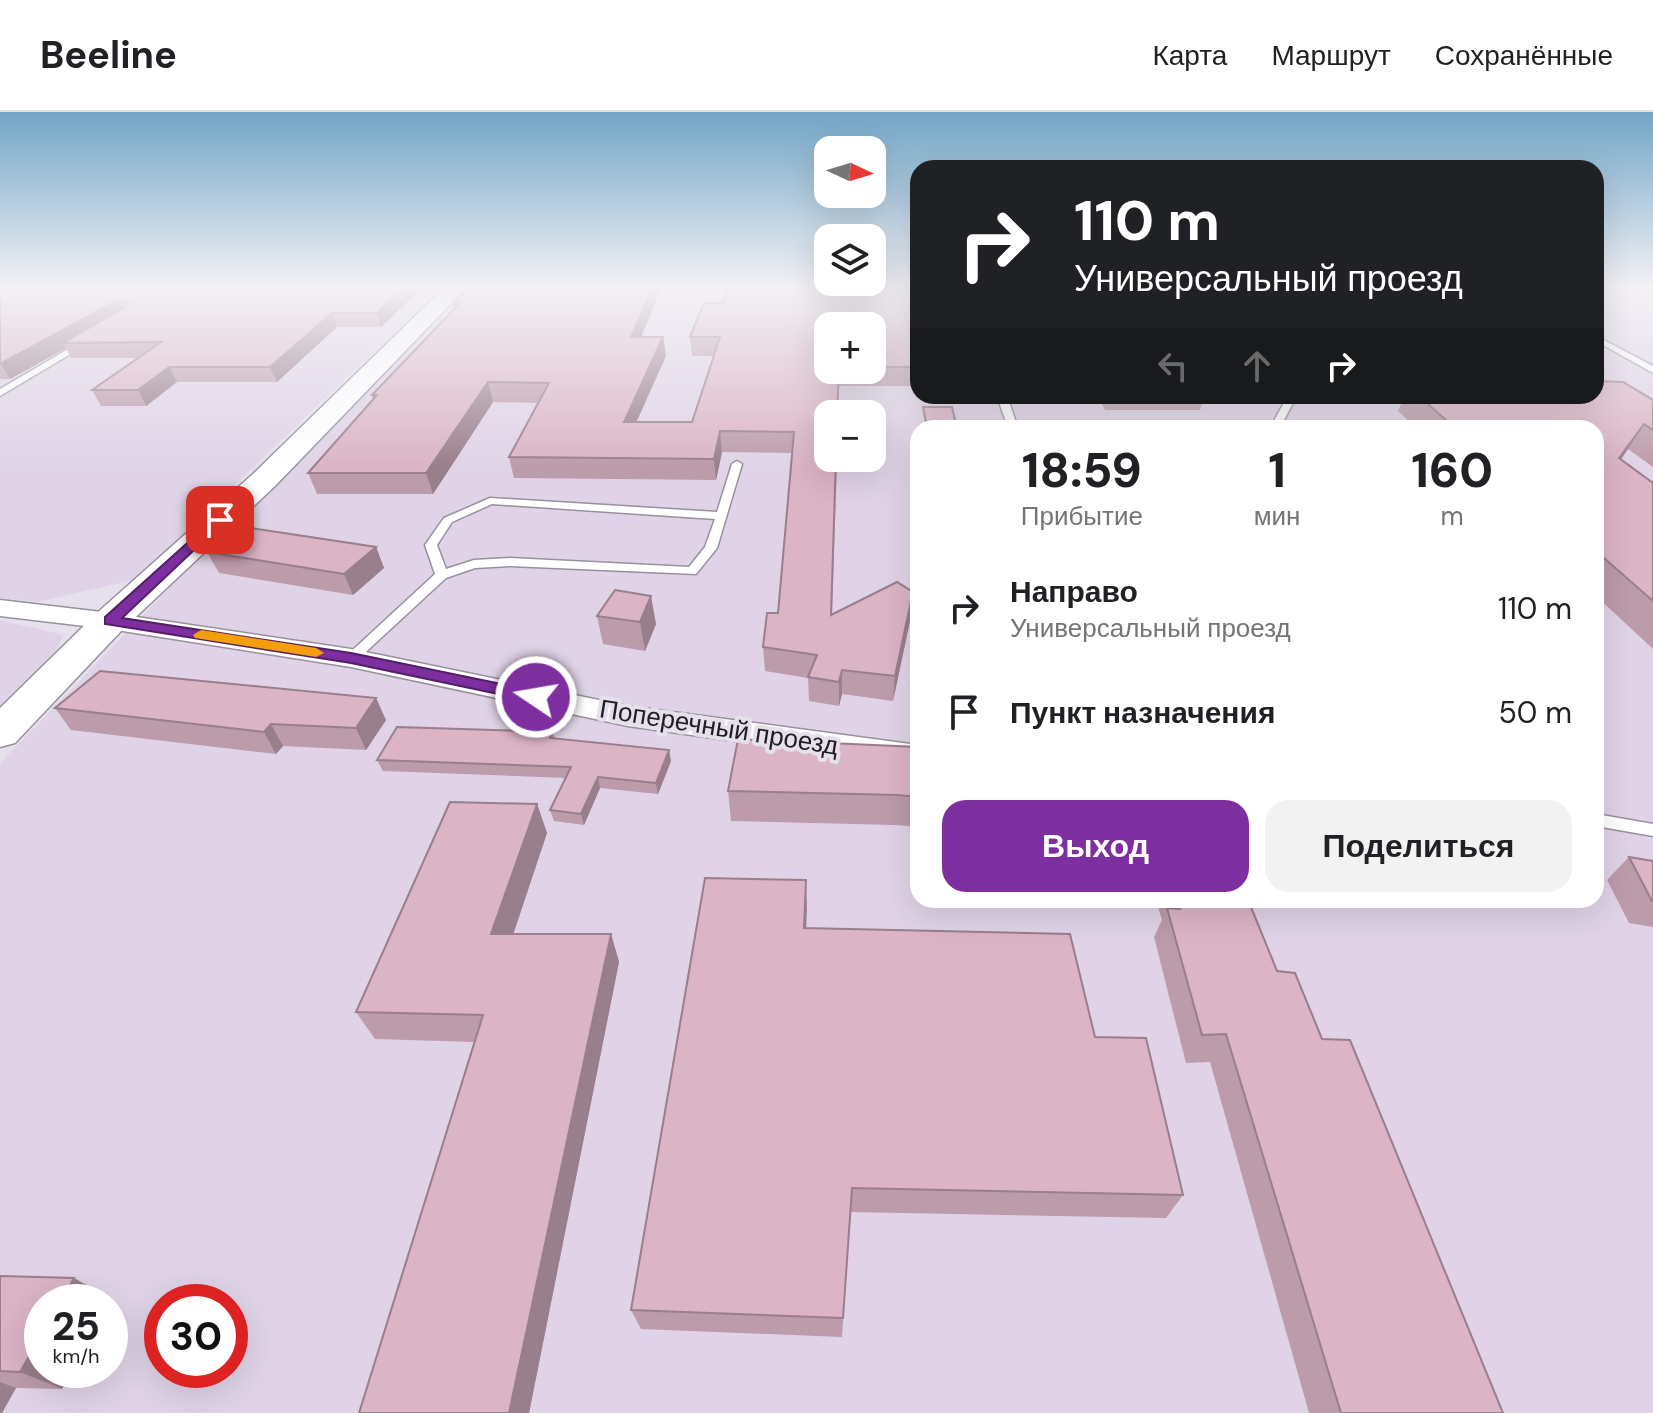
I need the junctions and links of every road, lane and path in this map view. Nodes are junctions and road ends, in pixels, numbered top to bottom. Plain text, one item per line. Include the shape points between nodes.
1 (79, 347) edge
2 (397, 347) edge
3 (1612, 347) edge
4 (1653, 370) edge
5 (0, 393) edge
6 (737, 464) dead end
7 (722, 516) junction
8 (442, 575) junction
9 (0, 608) edge
10 (110, 621) junction
11 (351, 658) junction
12 (0, 733) edge
13 (910, 755) edge
14 (1604, 821) edge
15 (1653, 830) edge

1 - 5 lane
2 - 10 street via 264,480
3 - 4 lane
6 - 7 lane
7 - 8 lane via 711,548 692,571 510,562 474,564
7 - 8 lane via 490,501 448,520 431,545
8 - 11 lane
9 - 10 street, Поперечный проезд
10 - 11 street, Поперечный проезд
10 - 12 street
11 - 13 street, Поперечный проезд via 628,716
14 - 15 lane

